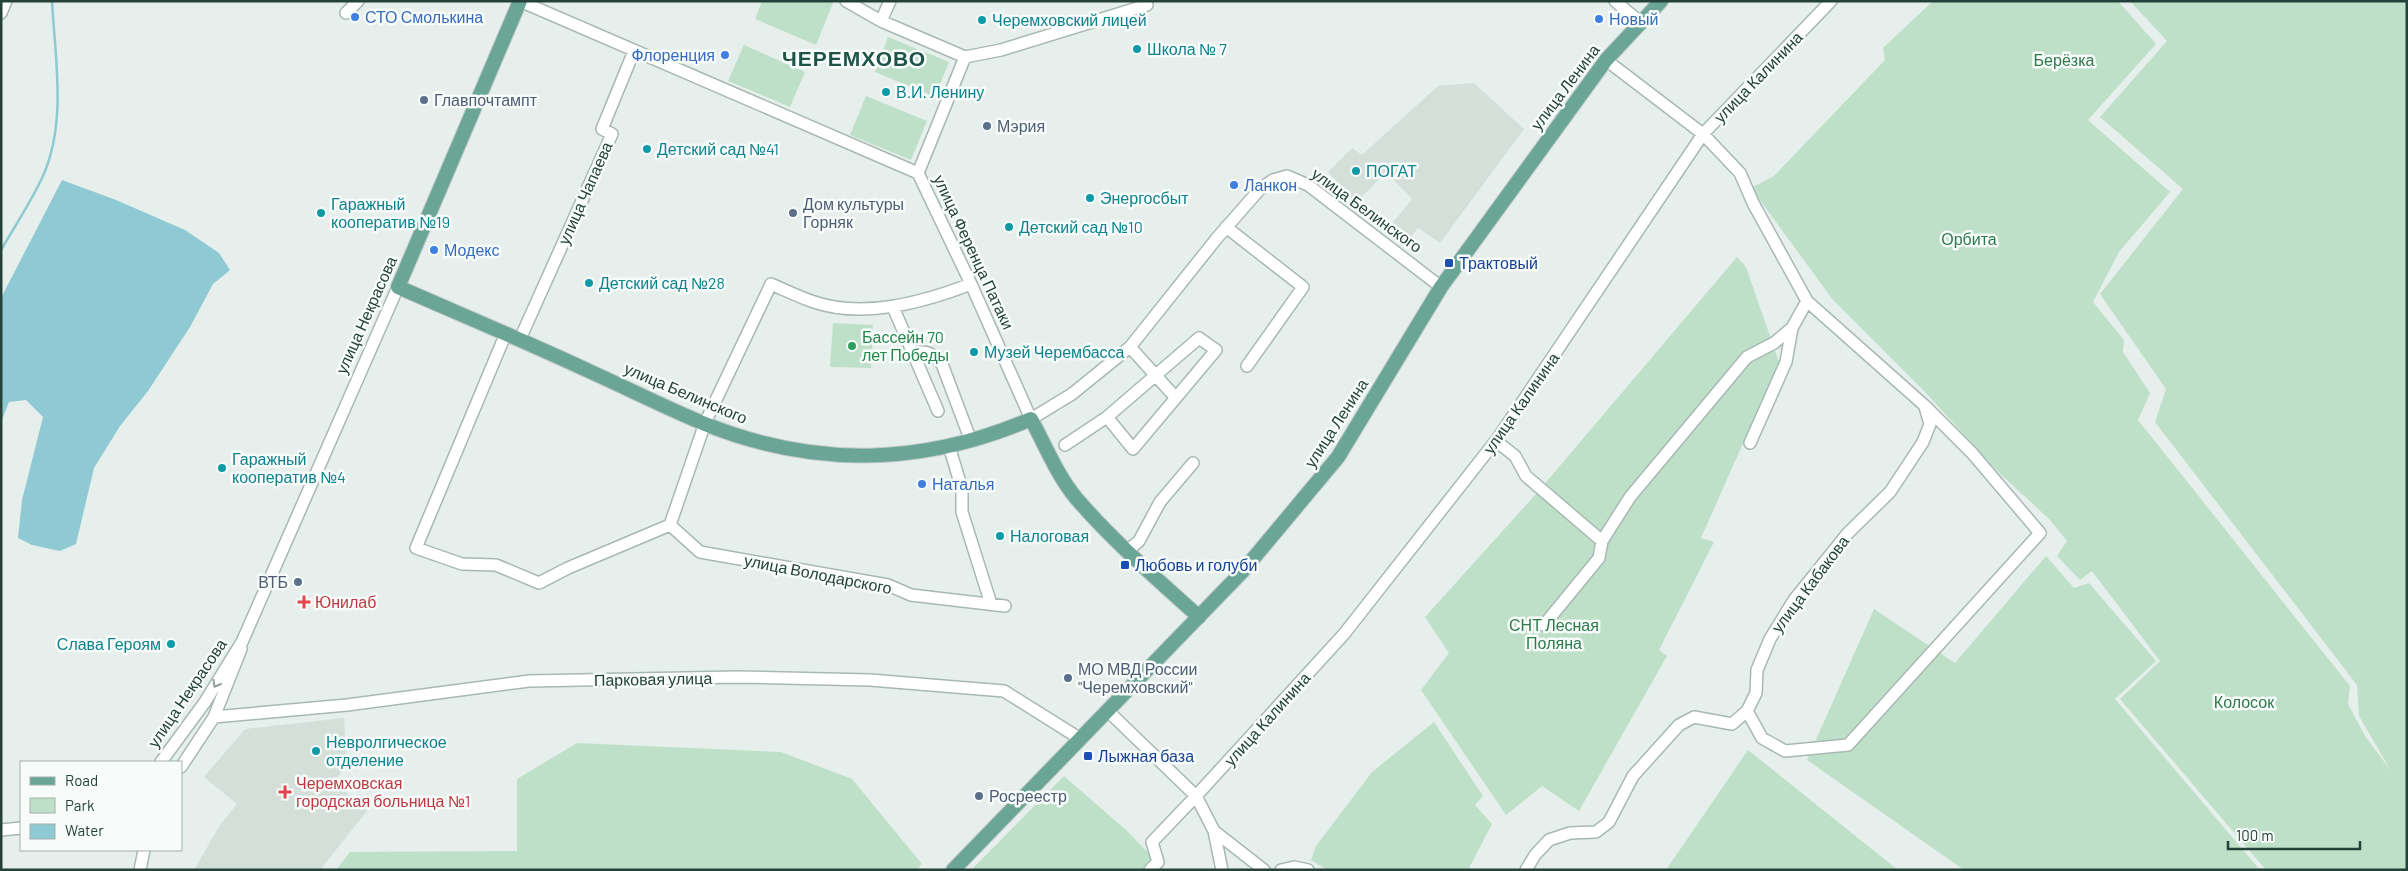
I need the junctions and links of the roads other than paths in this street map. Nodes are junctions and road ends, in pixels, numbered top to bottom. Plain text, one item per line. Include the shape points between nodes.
1 (6, 1) edge
2 (358, 1) edge
3 (520, 1) edge
4 (846, 1) edge
5 (890, 1) edge
6 (1615, 1) edge
7 (1661, 1) edge
8 (1831, 1) edge
9 (1147, 5) dead end
10 (1, 13) edge
11 (346, 13) dead end
12 (881, 21) junction
13 (1640, 22) junction
14 (634, 52) junction
15 (965, 57) junction
16 (1606, 60) junction
17 (1703, 134) junction
18 (918, 173) junction
19 (1226, 227) junction
20 (971, 284) junction
21 (1441, 286) junction
22 (398, 287) junction
23 (1807, 301) junction
24 (893, 307) junction
25 (1792, 328) junction
26 (506, 333) junction
27 (520, 339) junction
28 (1130, 347) junction
29 (912, 353) junction
30 (1247, 366) dead end
31 (1155, 376) junction
32 (1176, 398) junction
33 (1924, 405) junction
34 (938, 411) dead end
35 (1107, 417) junction
36 (1031, 419) junction
37 (704, 424) junction
38 (971, 441) junction
39 (1496, 441) junction
40 (1750, 443) dead end
41 (1065, 445) dead end
42 (949, 446) junction
43 (1193, 463) dead end
44 (670, 525) junction
45 (1602, 541) junction
46 (1127, 551) junction
47 (990, 604) junction
48 (1005, 606) dead end
49 (1200, 617) junction
50 (1544, 625) dead end
51 (242, 642) junction
52 (1108, 711) junction
53 (1747, 711) junction
54 (214, 717) junction
55 (1079, 738) junction
56 (162, 761) edge
57 (182, 765) edge
58 (1196, 796) junction
59 (20, 828) edge
60 (1, 830) edge
61 (1214, 831) junction
62 (144, 851) edge
63 (140, 870) edge
64 (953, 870) edge
65 (1150, 870) edge
66 (1222, 870) edge
67 (1264, 870) edge
68 (1281, 870) edge
69 (1308, 870) edge
70 (1526, 870) edge

1 - 10 street
2 - 11 street
3 - 14 street, улица Ференца Патаки
3 - 22 main road, улица Некрасова
4 - 12 street
5 - 12 street
6 - 13 street
7 - 13 main road, улица Ленина
8 - 17 street, улица Калинина
9 - 15 street via 1001,50
12 - 15 street
13 - 16 main road, улица Ленина
14 - 18 street, улица Ференца Патаки
14 - 27 street, улица Чапаева via 602,129 612,134
15 - 18 street
16 - 17 street
16 - 21 main road, улица Ленина
17 - 23 street via 1740,173
17 - 39 street, улица Калинина
18 - 20 street, улица Ференца Патаки
19 - 21 street, улица Белинского via 1260,189 1287,176 1308,185
19 - 28 street, улица Белинского
19 - 30 street via 1303,287
20 - 24 street via 932,299
20 - 36 street, улица Ференца Патаки
21 - 49 main road, улица Ленина via 1338,457 1255,558
22 - 26 main road, улица Белинского
22 - 51 street, улица Некрасова
23 - 25 street
23 - 33 street
24 - 29 street
24 - 37 street via 846,308 815,303 772,284
25 - 40 street via 1786,362
25 - 45 street via 1774,343 1747,357 1630,496
26 - 27 main road, улица Белинского
26 - 44 street via 416,548 462,564 496,566 539,583
27 - 37 main road, улица Белинского
28 - 31 street
28 - 36 street, улица Белинского via 1072,394
29 - 34 street
29 - 38 street via 924,350 942,364
31 - 32 street
31 - 32 street via 1199,338 1216,350
31 - 35 street
32 - 35 street via 1133,449
33 - 53 street, улица Кабакова via 1930,424 1923,442 1890,492 1848,533 1794,600 1770,639 1757,670 1756,694
33 - 53 street via 1972,453 2040,533 1848,745 1786,751 1762,738
35 - 41 street
36 - 38 main road, улица Белинского
36 - 46 main road, улица Ференца Патаки via 1054,464 1076,497
37 - 42 main road, улица Белинского via 750,439 837,455 871,457
37 - 44 street
38 - 42 main road, улица Белинского
39 - 45 street via 1515,456 1526,476
39 - 58 street, улица Калинина via 1344,634
42 - 47 street via 962,489 962,512
43 - 46 street via 1160,502 1139,541
44 - 47 street, улица Володарского via 700,552 888,585 911,595
45 - 50 street via 1598,558
46 - 49 main road, улица Ференца Патаки
47 - 48 street, улица Володарского
49 - 52 main road, улица Ленина
51 - 54 street, улица Некрасова via 241,653
51 -> 56 street, улица Некрасова via 205,702
52 - 55 main road, улица Ленина
52 - 58 street
53 - 70 street via 1732,724 1694,718 1679,724 1633,776 1609,822 1596,832 1570,833 1549,840
54 - 55 street, Парковая улица via 347,705 529,681 737,677 870,680 1004,690
54 - 57 street, улица Некрасова
55 - 64 main road, улица Ленина
58 - 61 street
58 - 65 street, улица Калинина via 1152,842 1158,862
59 - 60 street
61 - 66 street
61 - 67 street
62 - 63 street
68 - 69 street

